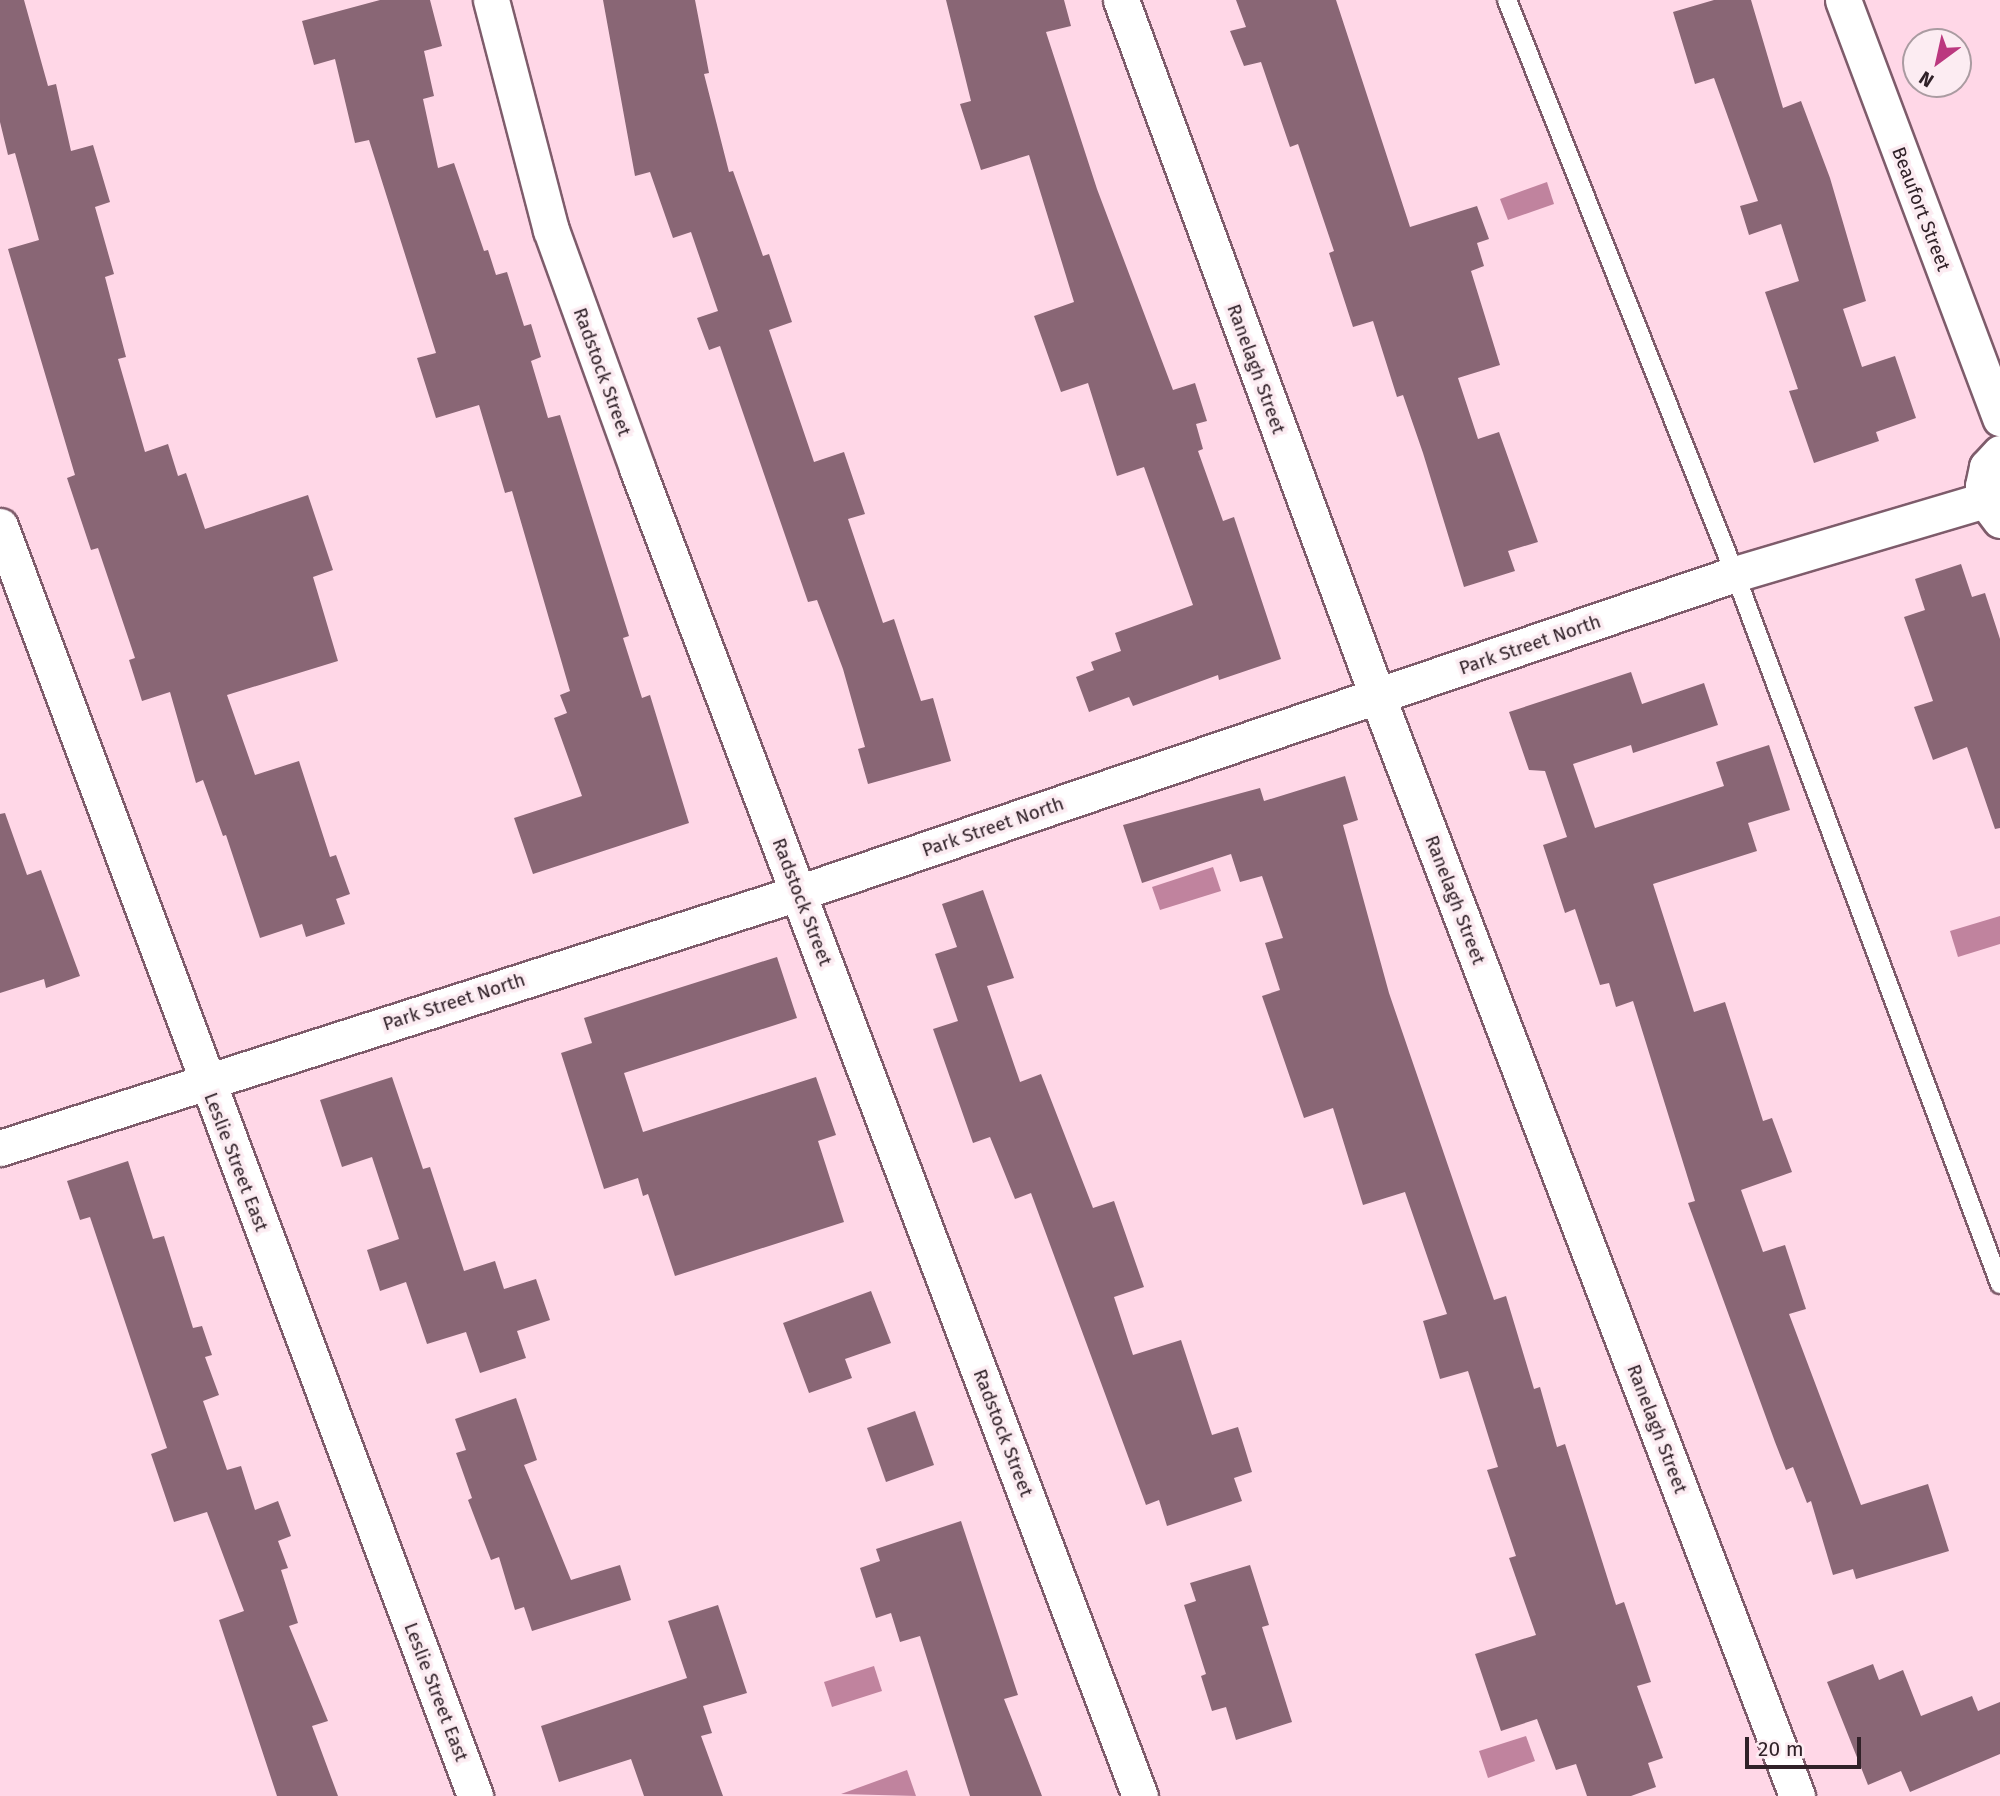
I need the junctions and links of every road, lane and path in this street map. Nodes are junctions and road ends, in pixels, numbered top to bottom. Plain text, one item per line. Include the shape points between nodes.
1 (491, 0) edge
2 (1121, 0) edge
3 (1507, 0) edge
4 (1843, 0) edge
5 (2000, 418) edge
6 (2000, 453) edge
7 (1992, 510) edge
8 (0, 526) edge
9 (1735, 574) junction
10 (1378, 698) junction
11 (798, 893) junction
12 (205, 1082) junction
13 (0, 1148) edge
14 (2000, 1284) edge
15 (475, 1796) edge
16 (1140, 1796) edge
17 (1797, 1796) edge

1 - 11 street, Radstock Street via 551,230
2 - 10 street, Ranelagh Street
3 - 9 lane
4 - 5 street, Beaufort Street
6 - 7 street via 1987,467
7 - 9 street, Park Street North
8 - 12 street, Leslie Street East
9 - 10 street, Park Street North
9 - 14 lane
10 - 11 street, Park Street North
10 - 17 street, Ranelagh Street
11 - 12 street, Park Street North
11 - 16 street, Radstock Street
12 - 13 street, Park Street North
12 - 15 street, Leslie Street East

